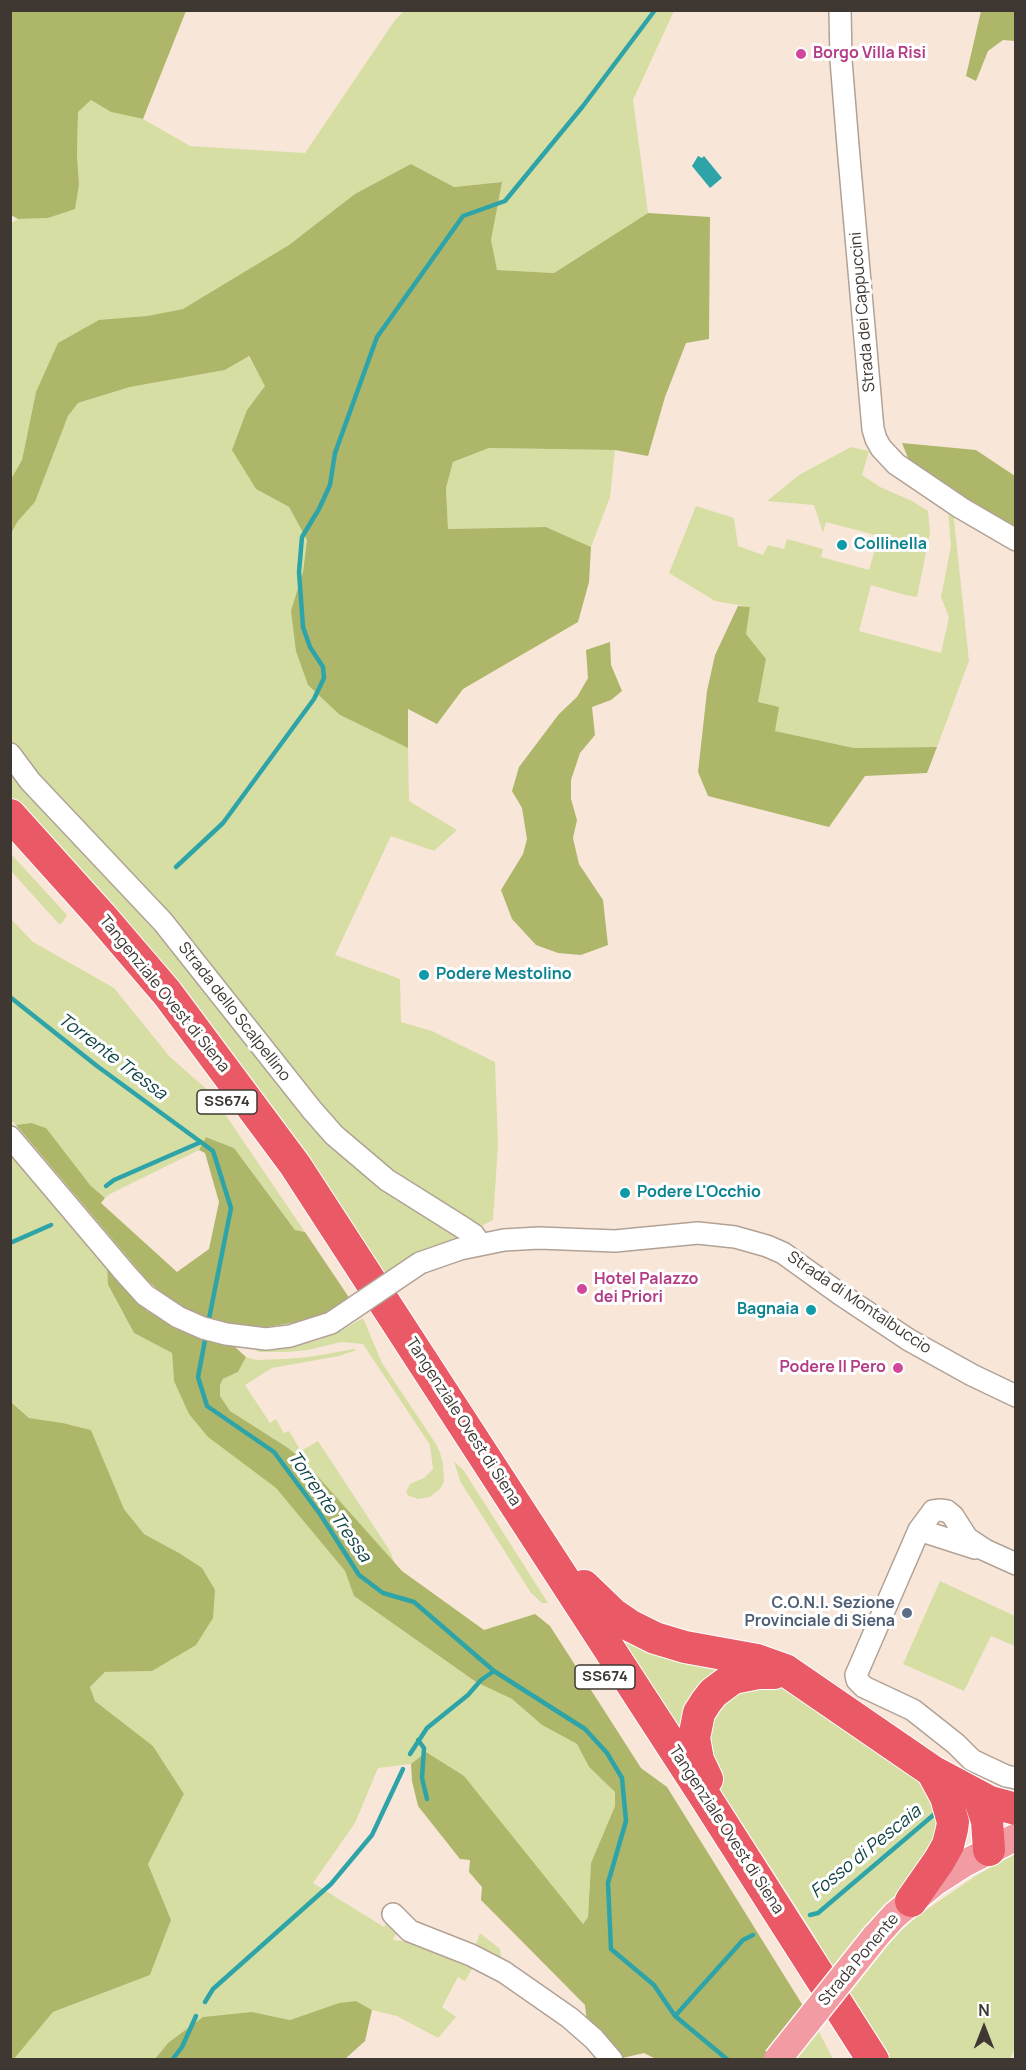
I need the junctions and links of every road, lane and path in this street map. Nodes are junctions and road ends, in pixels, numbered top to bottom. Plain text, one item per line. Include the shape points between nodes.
1 (840, 10) edge
2 (1016, 540) edge
3 (10, 754) edge
4 (10, 815) edge
5 (10, 840) edge
6 (10, 1137) edge
7 (480, 1244) junction
8 (1016, 1396) edge
9 (540, 1542) junction
10 (1016, 1563) edge
11 (796, 1677) junction
12 (932, 1771) junction
13 (1016, 1778) edge
14 (979, 1797) junction
15 (1016, 1809) edge
16 (953, 1822) junction
17 (1002, 1843) edge
18 (747, 1861) junction
19 (911, 1901) junction
20 (393, 1914) dead end
21 (612, 2060) edge
22 (777, 2060) edge
23 (851, 2060) edge
24 (873, 2060) edge

1 - 2 street, Strada dei Cappuccini via 873,429 881,448 896,464
3 - 7 street, Strada dello Scalpellino via 30,781 163,922 329,1130 387,1180 474,1235
4 - 9 highway, Tangenziale Ovest di Siena / SS674 via 167,993 288,1156
5 - 23 highway, Tangenziale Ovest di Siena / SS674 via 154,1006 218,1089 331,1250 414,1386 796,1969
6 - 7 street, Strada di Montalbuccio, bridge via 145,1295 178,1317 226,1334 266,1339 331,1323 420,1263
7 - 8 street, Strada di Montalbuccio via 539,1238 634,1241 698,1233 752,1241 783,1253 909,1340
9 - 11 highway via 600,1603 637,1630 674,1644 767,1663
9 - 18 highway, Tangenziale Ovest di Siena / SS674
10 - 13 street via 985,1550 963,1534 944,1510 931,1513 919,1530 857,1670 857,1680 868,1689 913,1710 972,1760
11 - 12 highway
11 - 18 highway via 758,1672 733,1678 706,1702 696,1724 698,1760
12 - 14 highway
12 - 16 highway via 946,1797
14 - 15 highway
14 - 17 highway via 987,1821
16 - 17 highway
16 - 19 highway via 948,1845
17 - 19 main road, Strada Ponente via 949,1873
18 - 24 highway, Tangenziale Ovest di Siena / SS674
19 - 22 main road, Strada Ponente, bridge via 875,1938
20 - 21 street via 410,1931 504,1972 570,2018

